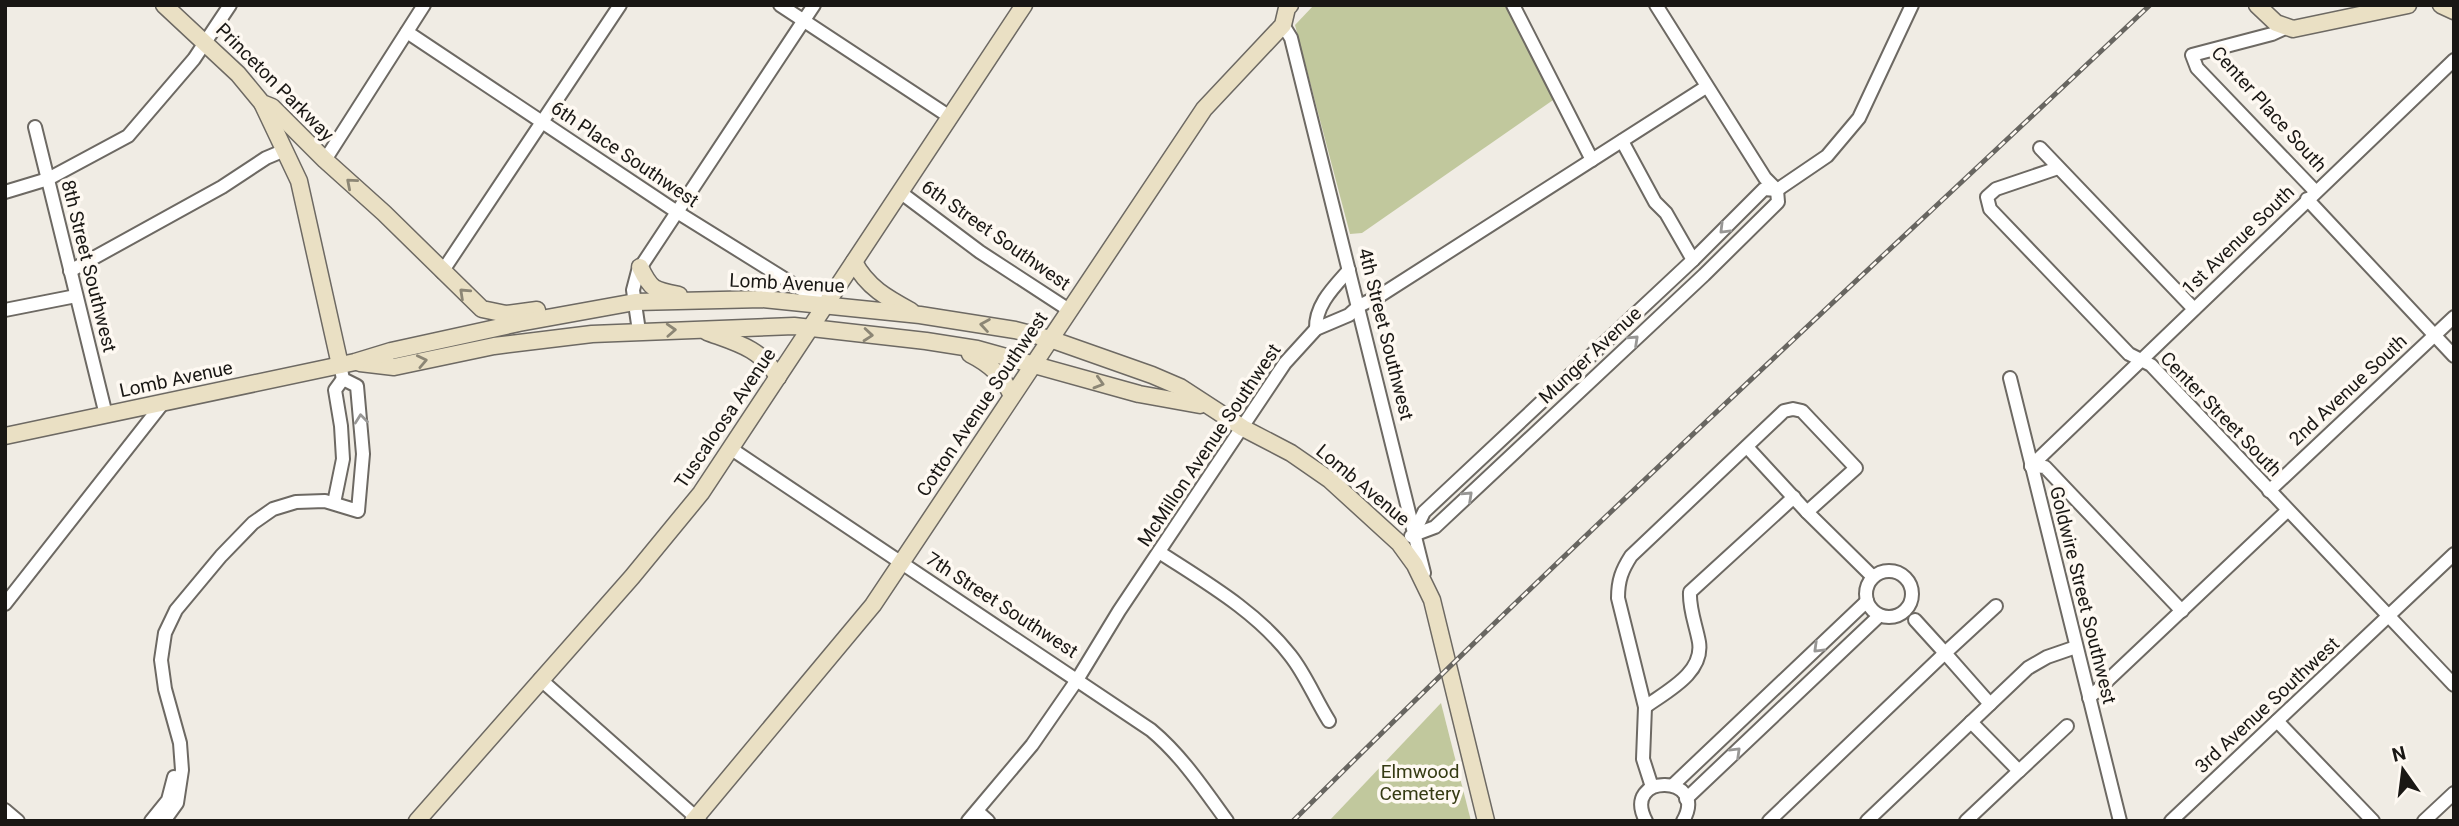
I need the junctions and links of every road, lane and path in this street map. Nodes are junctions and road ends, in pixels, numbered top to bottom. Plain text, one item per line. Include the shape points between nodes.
1 (164, 5) edge
2 (230, 5) edge
3 (424, 5) edge
4 (620, 5) edge
5 (780, 5) edge
6 (814, 5) edge
7 (1024, 5) edge
8 (1513, 5) edge
9 (1656, 5) edge
10 (1912, 5) edge
11 (2257, 5) edge
12 (2409, 5) edge
13 (2441, 5) edge
14 (1288, 6) edge
15 (2454, 11) edge
16 (803, 21) junction
17 (1283, 24) junction
18 (2285, 28) junction
19 (407, 32) junction
20 (205, 42) junction
21 (2454, 60) edge
22 (1706, 87) junction
23 (262, 103) junction
24 (950, 117) junction
25 (542, 122) junction
26 (35, 127) dead end
27 (1622, 141) junction
28 (2040, 148) dead end
29 (285, 150) junction
30 (325, 160) junction
31 (1592, 160) junction
32 (2058, 168) junction
33 (48, 179) junction
34 (1777, 190) junction
35 (5, 192) edge
36 (900, 192) junction
37 (2311, 195) junction
38 (677, 212) junction
39 (1693, 260) junction
40 (854, 262) junction
41 (640, 267) junction
42 (1349, 270) junction
43 (70, 271) junction
44 (442, 272) junction
45 (76, 296) junction
46 (712, 300) junction
47 (1650, 300) junction
48 (635, 302) junction
49 (825, 304) junction
50 (1359, 306) junction
51 (2194, 309) junction
52 (5, 310) edge
53 (592, 310) junction
54 (1069, 310) junction
55 (1663, 313) junction
56 (920, 315) junction
57 (2454, 317) edge
58 (810, 327) junction
59 (698, 329) junction
60 (1316, 330) junction
61 (639, 331) junction
62 (2434, 335) junction
63 (1050, 339) junction
64 (956, 346) junction
65 (2454, 356) edge
66 (2139, 360) junction
67 (1033, 365) junction
68 (346, 369) junction
69 (778, 377) junction
70 (2010, 378) dead end
71 (1012, 396) junction
72 (163, 403) junction
73 (1206, 406) junction
74 (1529, 413) junction
75 (106, 415) junction
76 (1542, 426) junction
77 (1242, 428) junction
78 (5, 436) edge
79 (342, 444) junction
80 (363, 445) junction
81 (1747, 447) junction
82 (730, 448) junction
83 (2031, 466) junction
84 (2269, 491) junction
85 (1794, 497) junction
86 (334, 503) junction
87 (2287, 511) junction
88 (1807, 512) junction
89 (1406, 539) junction
90 (1159, 552) junction
91 (2454, 554) edge
92 (901, 564) junction
93 (1873, 577) junction
94 (1867, 601) junction
95 (5, 604) edge
96 (1996, 606) dead end
97 (1905, 609) junction
98 (2182, 611) junction
99 (1879, 616) junction
100 (2388, 617) junction
101 (2076, 647) junction
102 (1945, 653) junction
103 (540, 679) junction
104 (1077, 680) junction
105 (2454, 685) edge
106 (2089, 698) junction
107 (1990, 704) junction
108 (1645, 708) junction
109 (1329, 720) dead end
110 (2277, 721) junction
111 (1971, 722) junction
112 (2067, 726) dead end
113 (176, 732) junction
114 (2019, 771) junction
115 (1673, 785) junction
116 (1652, 787) junction
117 (2454, 793) edge
118 (1686, 799) junction
119 (5, 810) edge
120 (973, 816) edge
121 (1641, 818) edge
122 (157, 819) edge
123 (696, 820) edge
124 (1684, 820) edge
125 (18, 821) edge
126 (416, 821) edge
127 (988, 821) edge
128 (1227, 821) edge
129 (1486, 821) edge
130 (1769, 821) edge
131 (1867, 821) edge
132 (1966, 821) edge
133 (2120, 821) edge
134 (2172, 821) edge
135 (2373, 821) edge
136 (2424, 821) edge

1 - 20 main road, Princeton Parkway
2 - 20 street
3 - 19 street
4 - 25 street
5 - 16 street
6 - 16 street
7 - 24 main road, Tuscaloosa Avenue
8 - 31 street
9 - 22 street
10 - 34 street, Munger Avenue via 1858,118 1827,156
11 - 18 main road
12 - 18 main road
13 - 15 main road
14 - 17 main road, Cotton Avenue Southwest
16 - 24 street
16 - 38 street
17 - 42 street, 4th Street Southwest via 1291,38
17 - 54 main road, Cotton Avenue Southwest via 1204,108
18 - 37 street, Center Place South via 2192,55 2197,68
19 - 25 street, 6th Place Southwest
19 - 30 street
20 - 23 main road, Princeton Parkway
20 - 33 street via 128,136
21 - 37 street, 1st Avenue South
22 - 27 street, McMillon Avenue Southwest
22 - 34 street
23 - 29 main road
23 - 30 main road, Princeton Parkway via 272,107
24 - 36 main road, Tuscaloosa Avenue
25 - 38 street, 6th Place Southwest
25 - 44 street
26 - 33 street, 8th Street Southwest
27 - 31 street, McMillon Avenue Southwest
27 - 39 street
28 - 32 street
29 - 43 street
29 - 68 main road via 299,181
44 -> 30 main road
31 - 50 street, McMillon Avenue Southwest
32 - 51 street
32 - 66 street, Center Street South via 1996,189 1987,202 2100,325
33 - 35 street
33 - 43 street, 8th Street Southwest
34 -> 39 street, Munger Avenue via 1764,189
34 - 55 street, Munger Avenue via 1778,202
36 - 40 main road, Tuscaloosa Avenue
36 - 54 street, 6th Street Southwest
37 - 51 street, 1st Avenue South
37 - 62 street, Center Place South
38 - 41 street
38 - 49 street, 6th Place Southwest
39 - 47 street, Munger Avenue
40 - 49 main road, Tuscaloosa Avenue
40 - 56 main road via 874,289
41 - 46 main road via 654,289
41 - 48 street via 633,290
42 - 50 street, 4th Street Southwest
42 - 60 street via 1325,297
43 - 45 street, 8th Street Southwest
53 -> 44 main road via 506,314 482,309
45 - 52 street
45 - 75 street, 8th Street Southwest
46 - 48 main road, Lomb Avenue
46 - 49 main road, Lomb Avenue
47 - 55 street
47 - 74 street, Munger Avenue
48 - 53 main road, Lomb Avenue
48 - 61 street
49 - 56 main road, Lomb Avenue
49 - 58 main road, Tuscaloosa Avenue
50 - 60 street, McMillon Avenue Southwest
50 - 89 street, 4th Street Southwest
51 - 66 street, 1st Avenue South
53 - 68 main road, Lomb Avenue via 391,351
54 - 63 main road, Cotton Avenue Southwest
76 -> 55 street, Munger Avenue
63 -> 56 main road, Lomb Avenue
57 - 62 street, 2nd Avenue South
58 - 59 main road, Lomb Avenue
58 -> 64 main road, Lomb Avenue
58 - 69 main road, Tuscaloosa Avenue
61 -> 59 main road, Lomb Avenue
59 - 69 main road via 755,351
60 - 77 street, McMillon Avenue Southwest via 1285,363
68 -> 61 main road, Lomb Avenue via 394,367 494,346
62 - 65 street, Center Place South
62 - 84 street, 2nd Avenue South
63 - 67 main road, Cotton Avenue Southwest
63 - 73 main road, Lomb Avenue via 1180,387
64 - 67 main road, Lomb Avenue
64 - 71 main road via 987,363 1006,382
66 - 83 street, 1st Avenue South
66 - 84 street, Center Street South via 2151,365
67 - 71 main road, Cotton Avenue Southwest
67 -> 73 main road, Lomb Avenue via 1139,394
68 - 72 main road, Lomb Avenue
68 - 79 street via 335,390
80 -> 68 street via 357,386
69 - 82 main road, Tuscaloosa Avenue
70 - 83 street, Goldwire Street Southwest
71 - 92 main road, Cotton Avenue Southwest
72 - 75 main road, Lomb Avenue
72 - 95 street
73 - 77 main road, Lomb Avenue
74 - 76 street
74 - 89 street, Munger Avenue via 1424,512
75 - 78 main road, Lomb Avenue
89 -> 76 street, Munger Avenue via 1435,527
77 - 89 main road, Lomb Avenue via 1291,453
77 - 90 street, McMillon Avenue Southwest
79 - 80 street
79 - 86 street
80 - 86 street via 358,511
81 - 85 street
81 - 88 street via 1784,411 1793,409 1802,411 1856,468
81 - 108 street via 1622,569 1618,598
82 - 92 street, 7th Street Southwest
82 - 103 main road, Tuscaloosa Avenue via 701,493 632,577
83 - 98 street via 2045,467
83 - 101 street, Goldwire Street Southwest
84 - 87 street, Center Street South
85 - 88 street
85 - 108 street via 1690,592 1699,658 1691,671
86 - 113 street via 296,502 273,509 253,523 176,610 165,633 162,660
87 - 98 street
87 - 100 street, Center Street South
88 - 93 street
89 - 129 main road, Lomb Avenue via 1432,600
90 - 104 street, McMillon Avenue Southwest
90 - 109 street via 1209,584 1276,638
91 - 100 street, 3rd Avenue Southwest
92 - 104 street, 7th Street Southwest
92 - 123 main road, Cotton Avenue Southwest via 873,606
93 - 94 street via 1866,590
93 - 97 street via 1887,571 1901,574 1912,593
94 - 99 street
94 -> 115 street
96 - 102 street
97 - 99 street
97 - 102 street via 1909,620 1915,620
98 - 106 street
118 -> 99 street
100 - 105 street, Center Street South
100 - 110 street, 3rd Avenue Southwest
101 - 106 street, Goldwire Street Southwest
101 - 107 street via 2028,668
102 - 107 street
102 - 130 street
103 - 123 street
103 - 126 main road, Tuscaloosa Avenue
104 - 120 street, McMillon Avenue Southwest via 1032,745
104 - 128 street, 7th Street Southwest via 1174,749
106 - 133 street, Goldwire Street Southwest
107 - 111 street
108 - 116 street via 1643,759
110 - 134 street, 3rd Avenue Southwest
110 - 135 street
111 - 114 street
111 - 131 street
112 - 114 street
113 - 122 street via 172,788
113 - 122 street via 187,744 190,774 177,803
114 - 132 street
115 - 116 street
115 - 118 street
116 - 121 street via 1643,799
117 - 136 street
118 - 124 street
119 - 125 street
120 - 127 street

